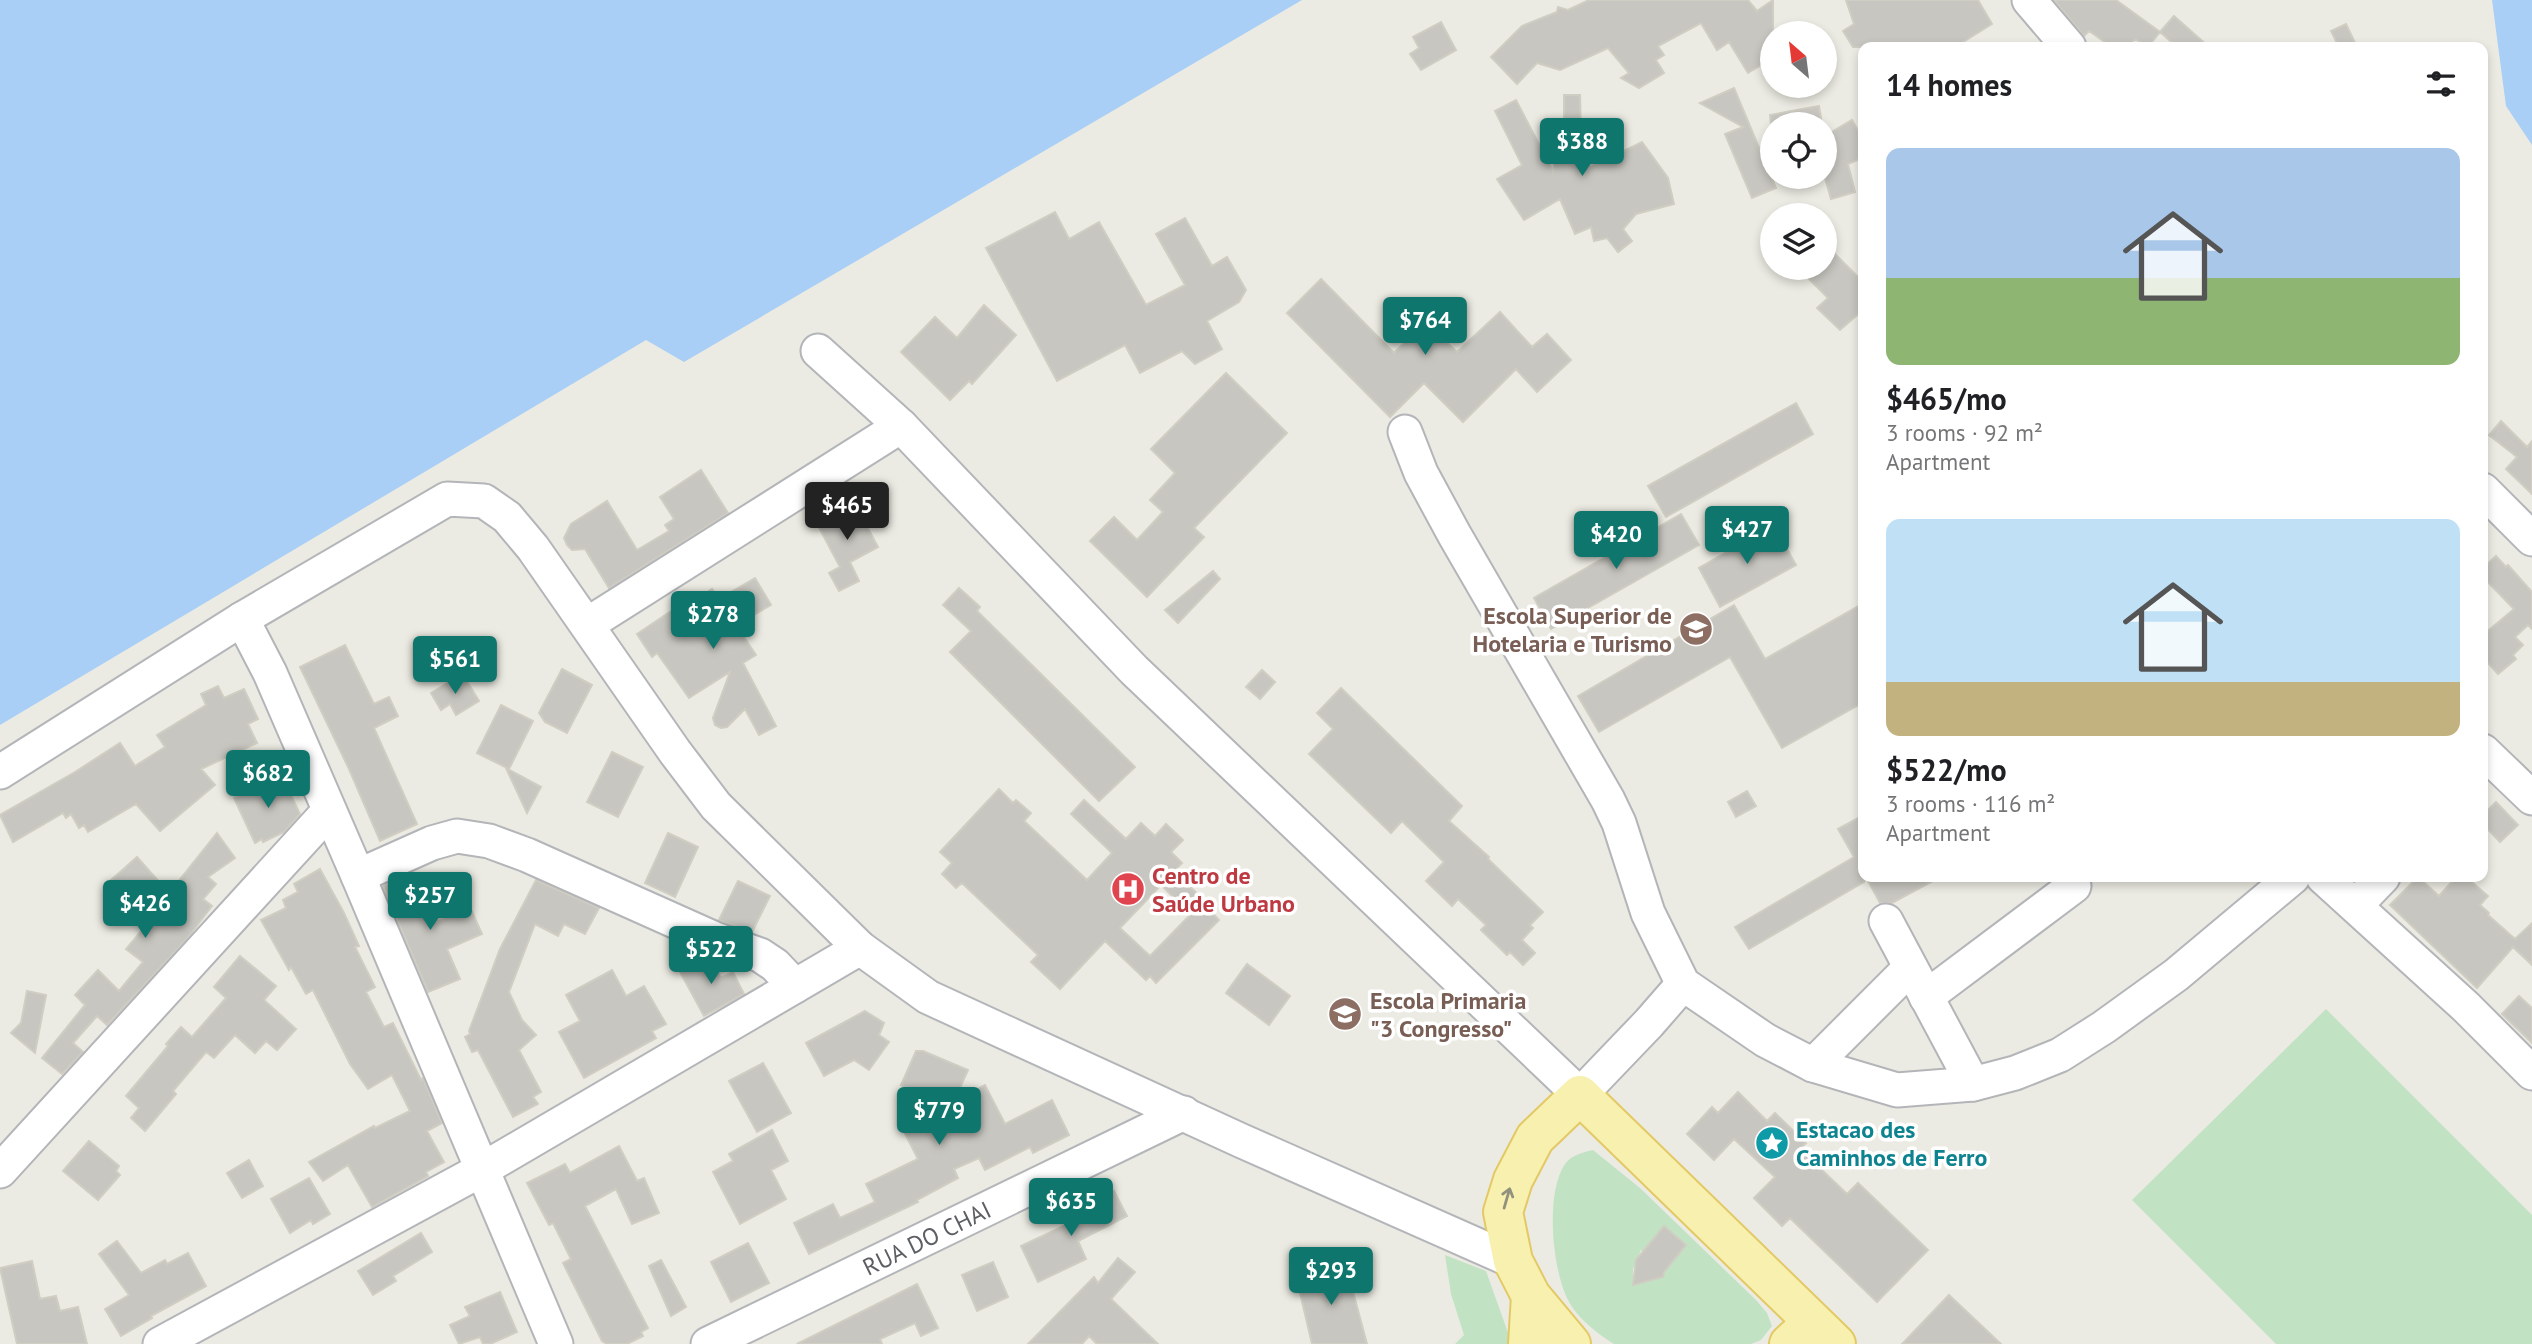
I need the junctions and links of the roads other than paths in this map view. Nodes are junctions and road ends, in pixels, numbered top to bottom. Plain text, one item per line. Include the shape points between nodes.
1 (2029, 0) edge
2 (2065, 42) edge
3 (818, 351) dead end
4 (901, 426) junction
5 (1405, 432) dead end
6 (2488, 495) edge
7 (2532, 539) edge
8 (242, 618) junction
9 (588, 624) junction
10 (2488, 763) edge
11 (0, 772) edge
12 (2532, 798) edge
13 (329, 811) junction
14 (358, 876) junction
15 (2282, 882) edge
16 (2329, 882) edge
17 (2378, 882) edge
18 (2074, 886) dead end
19 (2356, 905) junction
20 (1886, 921) dead end
21 (860, 948) junction
22 (1910, 968) junction
23 (1683, 984) junction
24 (795, 986) junction
25 (1926, 997) junction
26 (1813, 1065) junction
27 (2532, 1073) edge
28 (1973, 1084) junction
29 (1580, 1095) junction
30 (1184, 1113) junction
31 (483, 1169) junction
32 (0, 1171) edge
33 (1513, 1261) junction
34 (1531, 1296) junction
35 (1813, 1337) edge
36 (160, 1344) edge
37 (556, 1344) edge
38 (708, 1344) edge
39 (1528, 1344) edge
40 (1571, 1344) edge

1 - 2 street
3 - 4 street
4 - 9 street
4 - 29 street via 1134,670
5 - 23 street via 1454,534 1608,800 1648,913
6 - 7 street
8 - 9 street via 447,499 484,501 507,517
8 - 11 street
8 - 13 street
9 - 21 street via 716,806
10 - 12 street
13 - 14 street
13 - 32 street
14 - 24 street via 457,835 489,841 760,955
14 - 31 street
15 - 28 street via 2176,975 2104,1027 2060,1055
16 - 19 street
17 - 19 street
18 - 25 street
19 - 27 street
20 - 22 street
21 - 24 street
21 - 30 street via 928,997
22 - 25 street
22 - 26 street
23 - 26 street via 1765,1040
23 - 29 street
24 - 31 street
25 - 28 street
26 - 28 street via 1897,1090
33 -> 29 main road via 1503,1212 1513,1180 1535,1138
29 - 35 main road
30 - 33 street
30 - 38 street, RUA DO CHAI
31 - 36 street
31 - 37 street
33 - 34 main road
34 - 39 main road
34 - 40 main road

